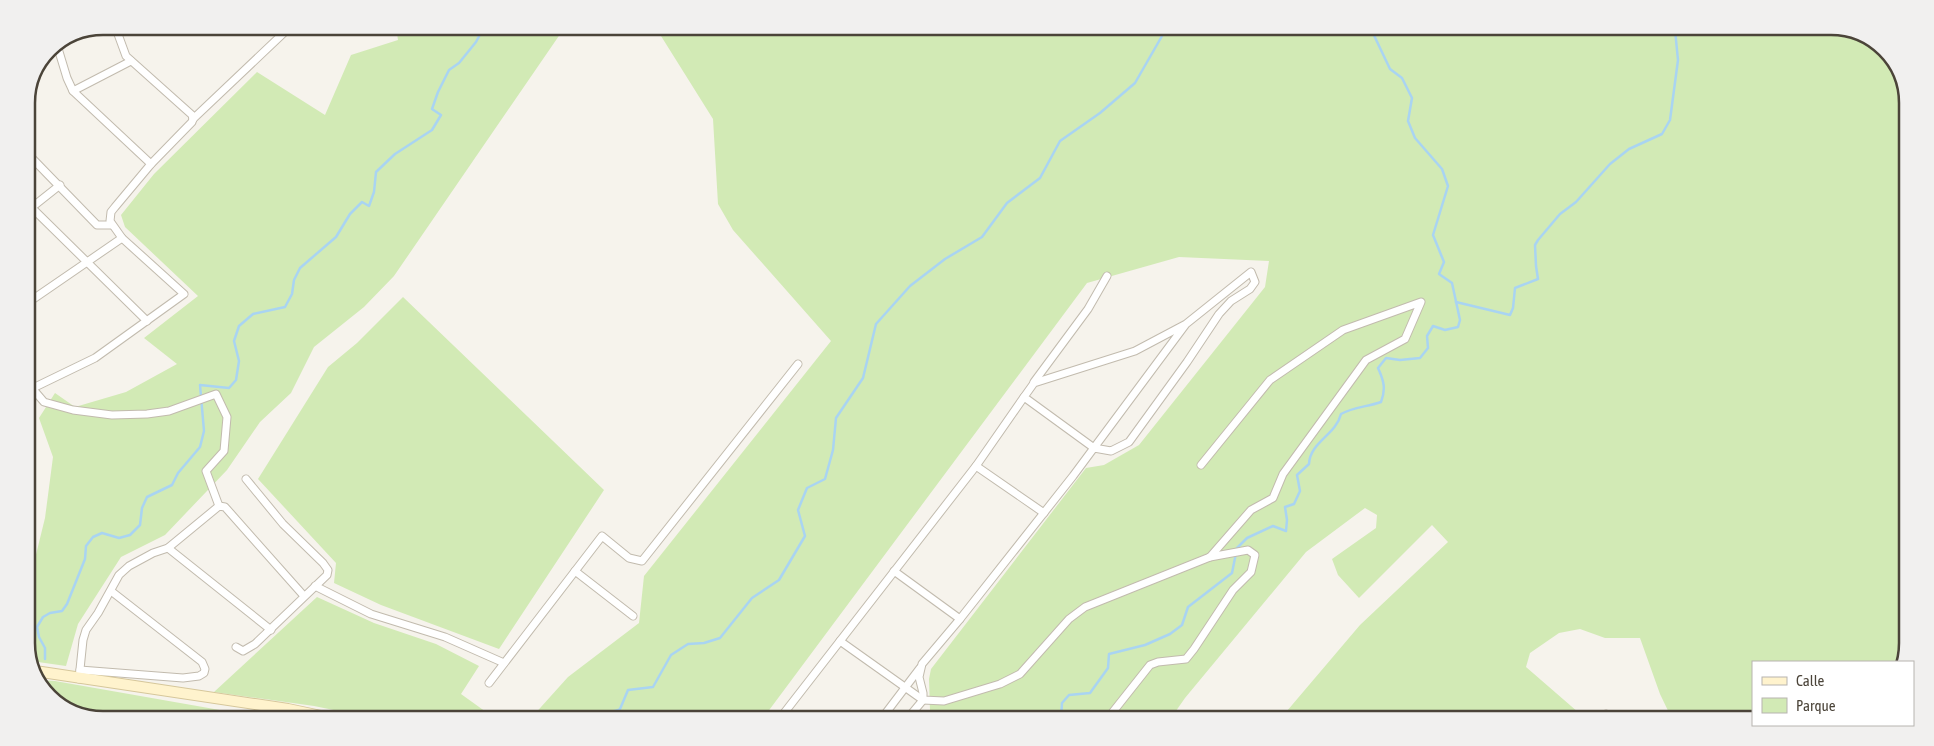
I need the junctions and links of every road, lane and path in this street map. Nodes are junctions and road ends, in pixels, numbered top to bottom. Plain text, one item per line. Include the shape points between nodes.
1 (118, 35) edge
2 (282, 35) edge
3 (59, 52) edge
4 (131, 61) junction
5 (73, 91) junction
6 (193, 119) junction
7 (35, 161) edge
8 (151, 164) junction
9 (60, 185) junction
10 (35, 206) edge
11 (35, 215) edge
12 (112, 225) junction
13 (122, 238) junction
14 (87, 262) junction
15 (1107, 276) dead end
16 (35, 298) edge
17 (147, 321) junction
18 (1186, 324) junction
19 (798, 364) dead end
20 (1034, 383) junction
21 (35, 386) edge
22 (35, 392) edge
23 (1024, 397) junction
24 (1094, 448) junction
25 (1201, 465) dead end
26 (976, 466) junction
27 (246, 479) dead end
28 (219, 506) junction
29 (1044, 513) junction
30 (168, 548) junction
31 (1210, 557) junction
32 (574, 571) junction
33 (894, 571) junction
34 (315, 586) junction
35 (111, 592) junction
36 (304, 596) junction
37 (633, 616) dead end
38 (960, 619) junction
39 (271, 630) junction
40 (840, 641) junction
41 (236, 647) dead end
42 (504, 663) junction
43 (922, 664) junction
44 (41, 672) edge
45 (80, 675) junction
46 (489, 683) dead end
47 (905, 688) junction
48 (922, 700) junction
49 (297, 711) edge
50 (786, 711) edge
51 (887, 711) edge
52 (913, 711) edge
53 (1114, 711) edge

1 - 4 street
2 - 6 street
3 - 5 street
4 - 5 street
4 - 6 street
5 - 8 street
6 - 8 street
7 - 9 street
8 - 12 street via 111,212
9 - 10 street
9 - 12 street via 97,224
11 - 14 street
12 - 13 street
13 - 14 street
13 - 17 street via 184,294
14 - 16 street
14 - 17 street
15 - 20 street via 1088,309
17 - 21 street via 95,358
18 - 20 street via 1135,351
18 - 24 street
18 - 24 street via 1250,272 1255,282 1219,314 1130,442 1111,451
19 - 32 street via 642,561 629,558 602,536
20 - 23 street
22 - 28 street via 44,402 112,415 169,410 216,394 227,417 224,451 206,471
23 - 24 street
23 - 26 street
24 - 29 street
25 - 31 street via 1270,380 1343,330 1421,302 1405,339 1366,360 1283,474 1273,498 1251,510
26 - 29 street
26 - 33 street
27 - 34 street via 283,524 328,570
28 - 30 street
28 - 36 street via 225,507
29 - 38 street
30 - 35 street via 129,566
30 - 39 street
31 - 48 street via 1085,607 1068,619 1020,674 1000,684 944,701
31 - 53 street via 1248,550 1255,555 1251,572 1233,590 1186,659 1150,665
32 - 37 street
32 - 42 street
33 - 38 street
33 - 40 street
34 - 36 street
34 - 42 street via 371,614 445,637
35 - 45 street via 86,630
35 - 45 street via 202,662 204,673 183,678
36 - 39 street
38 - 43 street
39 - 41 street via 249,649 244,651
40 - 47 street
40 - 50 street
42 - 46 street
43 - 47 street
43 - 48 street via 919,677
44 - 45 main road
45 - 49 main road
47 - 48 street
47 - 51 street
48 - 52 street

